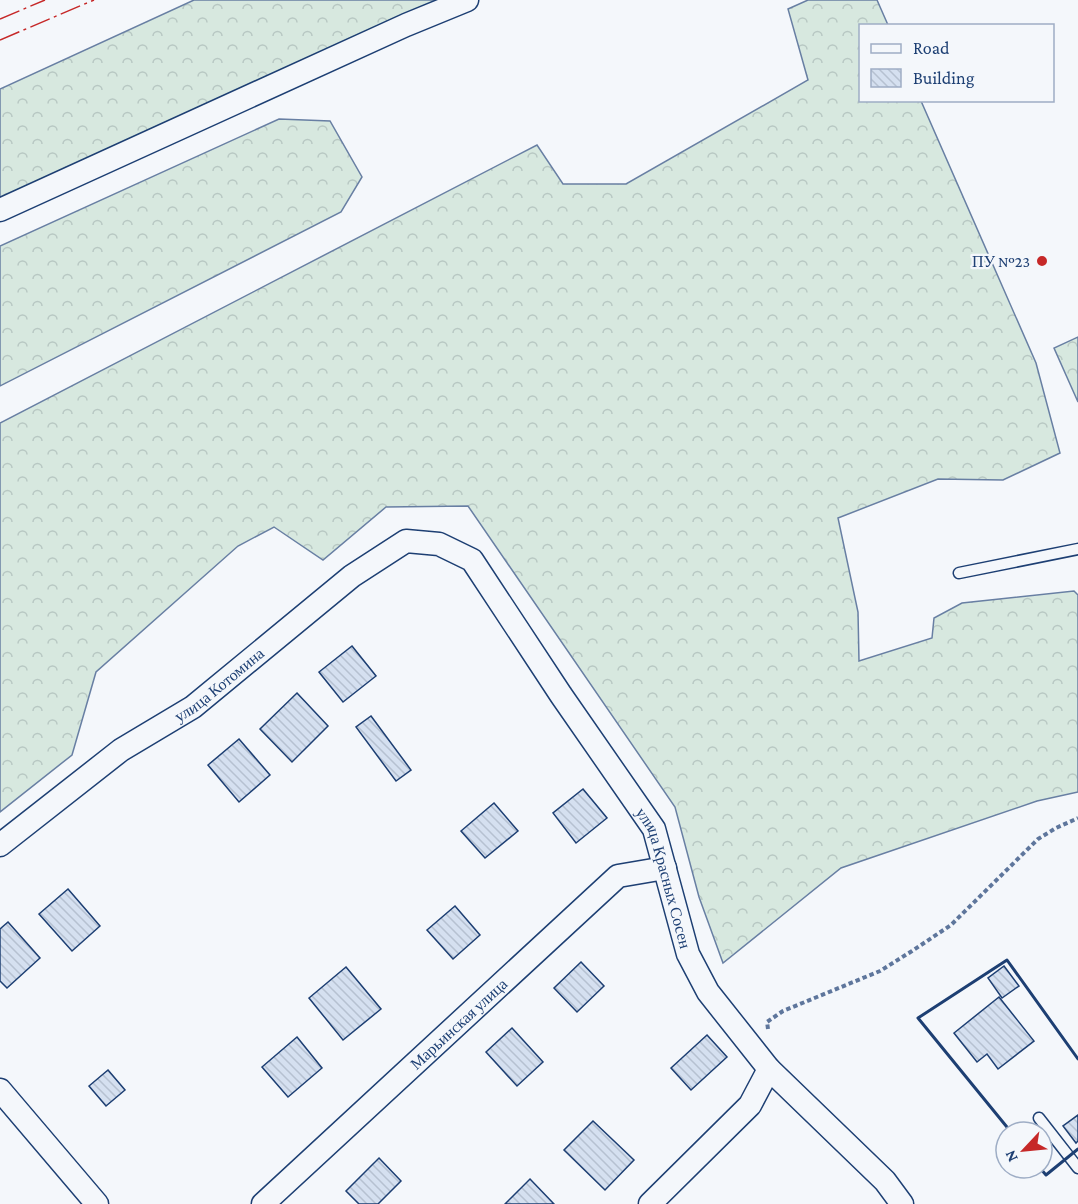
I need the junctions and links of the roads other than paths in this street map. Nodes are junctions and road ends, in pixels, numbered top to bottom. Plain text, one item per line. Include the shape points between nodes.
1 (467, 0) edge
2 (0, 210) edge
3 (439, 544) joint
4 (1078, 549) edge
5 (958, 573) dead end
6 (0, 844) edge
7 (664, 868) junction
8 (769, 1069) junction
9 (0, 1090) edge
10 (1039, 1118) dead end
11 (1078, 1168) edge
12 (97, 1204) edge
13 (263, 1204) edge
14 (650, 1204) edge
15 (902, 1204) edge

1 - 2 street
3 - 6 street, улица Котомина via 406,541 352,576 193,707 121,750
3 - 7 street, улица Красных Сосен via 472,561 654,829
4 - 5 lane
7 - 8 street, улица Красных Сосен via 688,954 708,992
7 - 13 street, Марьинская улица via 618,876
8 - 14 street via 750,1105
8 - 15 street, улица Красных Сосен via 885,1181
9 - 12 street
10 - 11 lane

